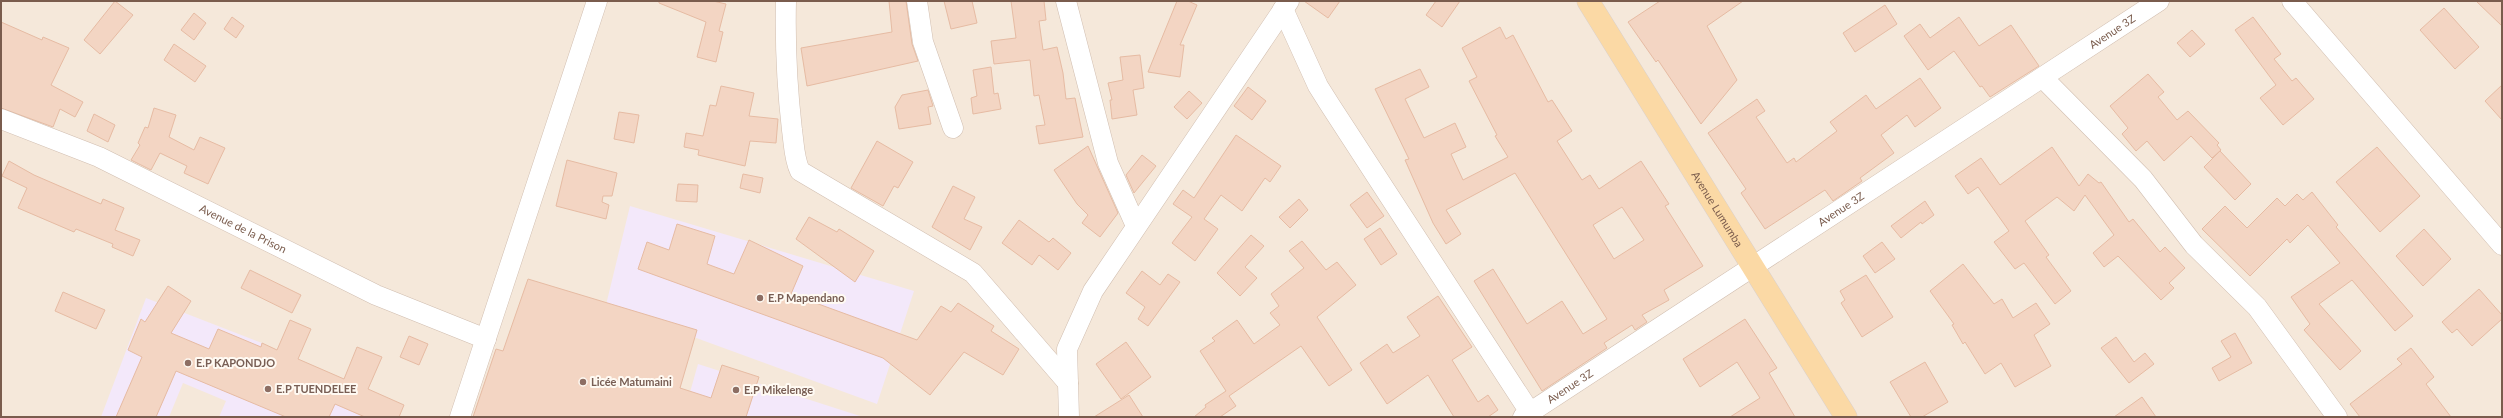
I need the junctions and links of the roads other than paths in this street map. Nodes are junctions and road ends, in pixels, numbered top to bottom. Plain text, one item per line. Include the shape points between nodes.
1 (597, 1) edge
2 (786, 1) edge
3 (917, 1) edge
4 (1066, 1) edge
5 (1588, 1) edge
6 (2159, 1) edge
7 (2292, 1) edge
8 (1286, 5) edge
9 (2043, 78) junction
10 (1, 118) edge
11 (953, 128) dead end
12 (1136, 226) junction
13 (2502, 245) edge
14 (1753, 267) junction
15 (486, 339) junction
16 (1068, 383) junction
17 (1529, 416) edge
18 (460, 417) edge
19 (1069, 417) edge
20 (1846, 417) edge
21 (2337, 417) edge

1 - 15 street
2 - 16 street via 785,35 790,113 796,163 800,171 973,273
3 - 11 street via 923,42
4 - 12 street via 1108,163
5 - 14 main road, Avenue Lumumba
6 - 9 street, Avenue 3Z
7 - 13 street
8 - 12 street
8 - 17 street via 1322,92
9 - 14 street, Avenue 3Z
9 - 21 street via 2143,179 2194,244 2257,307
10 - 15 street, Avenue de la Prison via 99,157 376,295
12 - 16 street via 1093,291 1067,349
14 - 17 street, Avenue 3Z
14 - 20 main road, Avenue Lumumba
15 - 18 street
16 - 19 street

